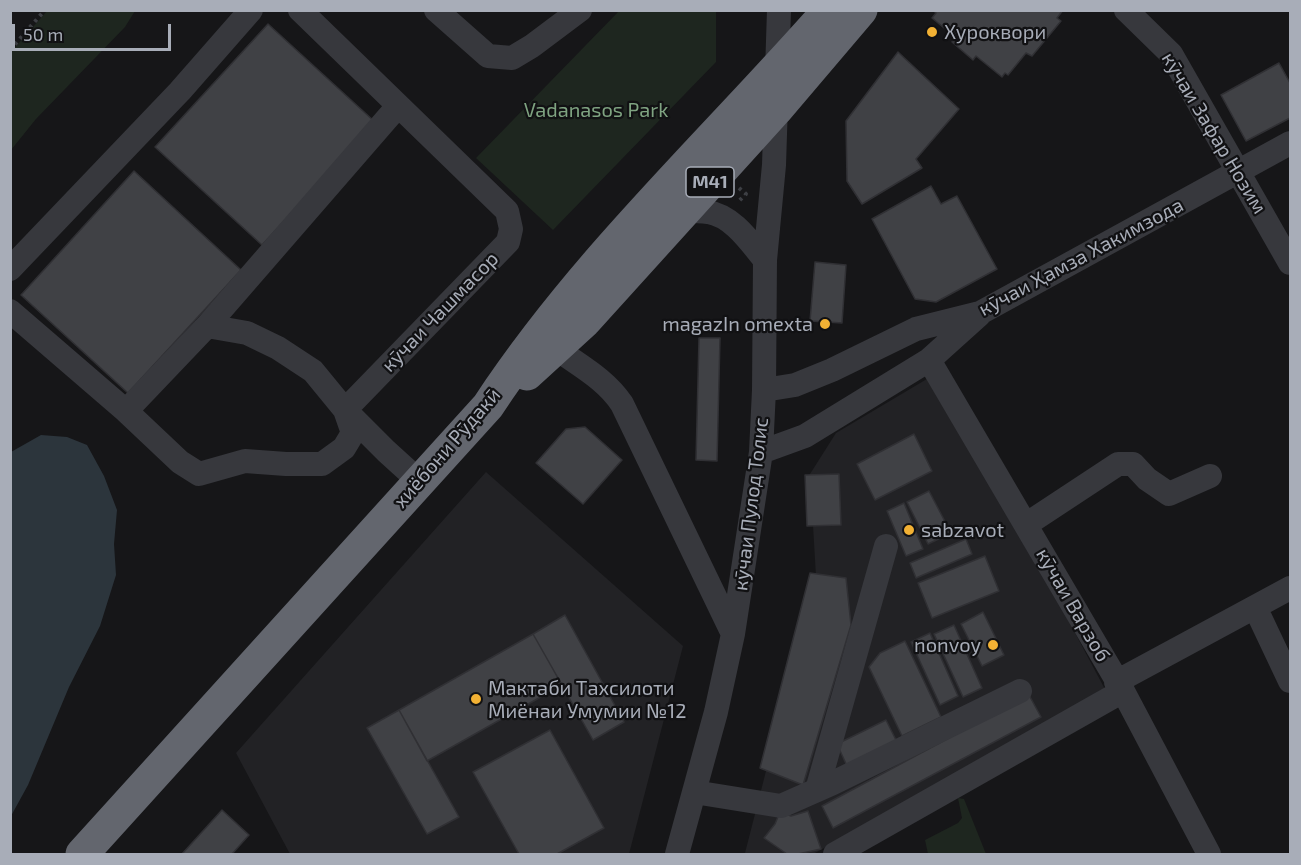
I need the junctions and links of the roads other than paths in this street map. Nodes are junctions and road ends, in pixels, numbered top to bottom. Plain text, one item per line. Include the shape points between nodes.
1 (251, 10) edge
2 (300, 10) edge
3 (436, 10) edge
4 (580, 10) edge
5 (778, 10) edge
6 (829, 10) edge
7 (861, 10) edge
8 (1126, 10) edge
9 (776, 68) junction
10 (398, 106) junction
11 (776, 110) junction
12 (1290, 143) edge
13 (1239, 172) junction
14 (684, 211) junction
15 (765, 260) junction
16 (1290, 263) edge
17 (10, 268) edge
18 (10, 311) edge
19 (980, 313) junction
20 (207, 326) junction
21 (547, 342) junction
22 (929, 360) junction
23 (764, 390) junction
24 (345, 410) junction
25 (126, 411) junction
26 (761, 452) junction
27 (1210, 476) dead end
28 (419, 482) junction
29 (1027, 524) junction
30 (886, 546) dead end
31 (1290, 588) edge
32 (1255, 607) junction
33 (733, 634) junction
34 (1290, 681) edge
35 (1120, 686) junction
36 (1020, 691) dead end
37 (817, 790) junction
38 (694, 792) junction
39 (679, 854) edge
40 (82, 855) edge
41 (835, 855) edge
42 (1209, 855) edge

1 - 17 street via 180,91
2 - 10 street, кӯчаи Чашмасор
3 - 4 street via 488,56 512,58
5 - 9 street, кӯчаи Пулод Толис
6 - 9 highway
7 - 11 highway, M41
8 - 13 street, кӯчаи Зафар Нозим via 1171,54
9 - 11 street, кӯчаи Пулод Толис
9 - 21 highway via 615,243
10 - 20 street
10 - 24 street, кӯчаи Чашмасор via 507,211 511,229 508,242
11 - 14 highway, M41
11 - 15 street, кӯчаи Пулод Толис
12 - 13 street, кӯчаи Ҳамза Хакимзода
13 - 16 street, кӯчаи Зафар Нозим
13 - 19 street, кӯчаи Ҳамза Хакимзода
14 - 15 street via 708,212 723,218
14 - 21 highway, M41 via 585,321
15 - 23 street, кӯчаи Пулод Толис
18 - 25 street
19 - 22 street
19 - 23 street, кӯчаи Ҳамза Хакимзода via 916,329 795,385
20 - 24 street via 248,333 278,348 313,371
20 - 25 street
21 - 28 highway, хиёбони Рӯдакӣ / M41
21 - 33 street via 594,374 622,404
22 - 26 street via 805,436
22 - 29 street, кӯчаи Варзоб
23 - 26 street, кӯчаи Пулод Толис
24 - 25 street via 353,432 344,448 322,464 245,461 199,474 180,462
24 - 28 street
26 - 33 street, кӯчаи Пулод Толис
27 - 29 street via 1169,494 1133,464 1118,464
28 - 40 highway, хиёбони Рӯдакӣ
29 - 35 street, кӯчаи Варзоб
30 - 37 street
31 - 32 street
32 - 34 street
32 - 35 street
33 - 38 street, кӯчаи Пулод Толис via 717,712
35 - 41 street
35 - 42 street, кӯчаи Варзоб
36 - 37 street
37 - 38 street via 781,806
38 - 39 street, кӯчаи Пулод Толис

